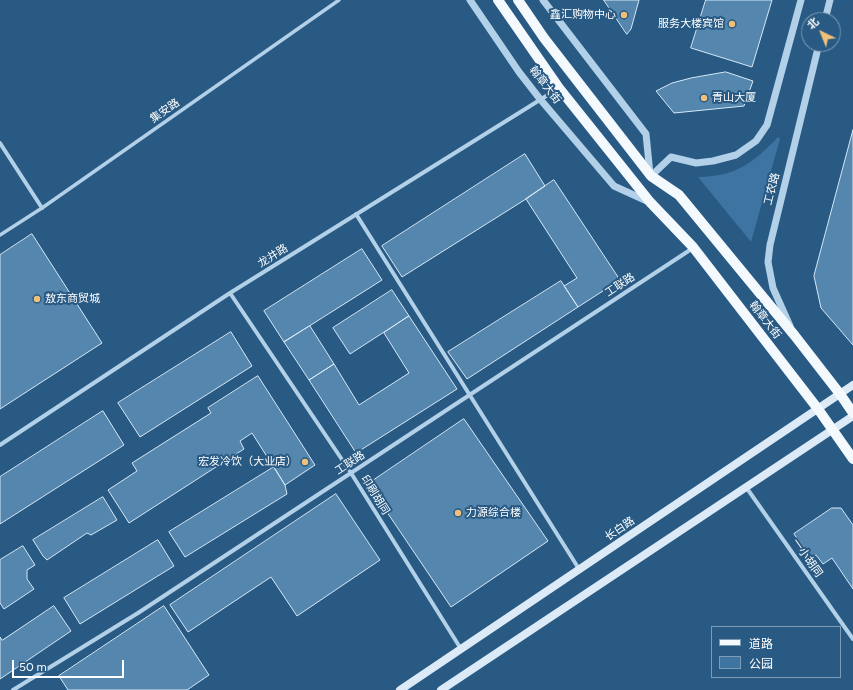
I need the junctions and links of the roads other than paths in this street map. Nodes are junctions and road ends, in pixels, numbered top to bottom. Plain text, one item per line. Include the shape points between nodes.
1 (339, 0) edge
2 (470, 0) edge
3 (498, 0) edge
4 (518, 0) edge
5 (542, 0) edge
6 (801, 0) edge
7 (830, 0) edge
8 (827, 12) edge
9 (817, 52) edge
10 (558, 88) junction
11 (540, 99) junction
12 (0, 143) edge
13 (651, 176) junction
14 (650, 202) junction
15 (42, 208) junction
16 (356, 214) junction
17 (0, 235) edge
18 (694, 248) junction
19 (230, 293) junction
20 (795, 336) junction
21 (853, 385) edge
22 (840, 394) junction
23 (470, 395) junction
24 (818, 409) junction
25 (853, 415) edge
26 (832, 430) junction
27 (0, 445) edge
28 (853, 459) edge
29 (351, 473) junction
30 (746, 487) junction
31 (579, 569) junction
32 (853, 639) edge
33 (461, 649) junction
34 (13, 690) edge
35 (400, 690) edge
36 (441, 690) edge

1 - 15 street, 集安路
2 - 11 street, 翰章大街
3 - 10 main road, 翰章大街
4 - 13 main road, 翰章大街 via 544,38
5 - 13 street via 646,134
6 - 13 street via 767,125 756,141 736,155 714,162 696,163 671,157
7 - 8 street
9 - 20 street, 工农路 via 770,244 768,262 773,288
10 - 11 street, 龙井路
10 - 14 main road, 翰章大街
11 - 14 street, 翰章大街 via 614,186
11 - 16 street, 龙井路
12 - 15 street
13 - 20 main road, 翰章大街 via 680,195
14 - 18 main road, 翰章大街
15 - 17 street, 集安路
16 - 19 street, 龙井路
16 - 23 street
18 - 23 street, 工联路
18 - 24 main road, 翰章大街
19 - 27 street, 龙井路
19 - 29 street, 印刷胡同
20 - 22 main road, 翰章大街
21 - 22 main road, 长白路
22 - 24 main road, 长白路
22 - 25 main road, 翰章大街
23 - 29 street, 工联路
23 - 31 street
24 - 26 main road, 翰章大街
24 - 31 main road, 长白路
25 - 26 main road
26 - 28 main road, 翰章大街
26 - 30 main road
29 - 33 street, 印刷胡同
29 - 34 street, 工联路 via 138,613
30 - 32 street, 一小胡同
30 - 36 main road
31 - 33 main road, 长白路
33 - 35 main road, 长白路

